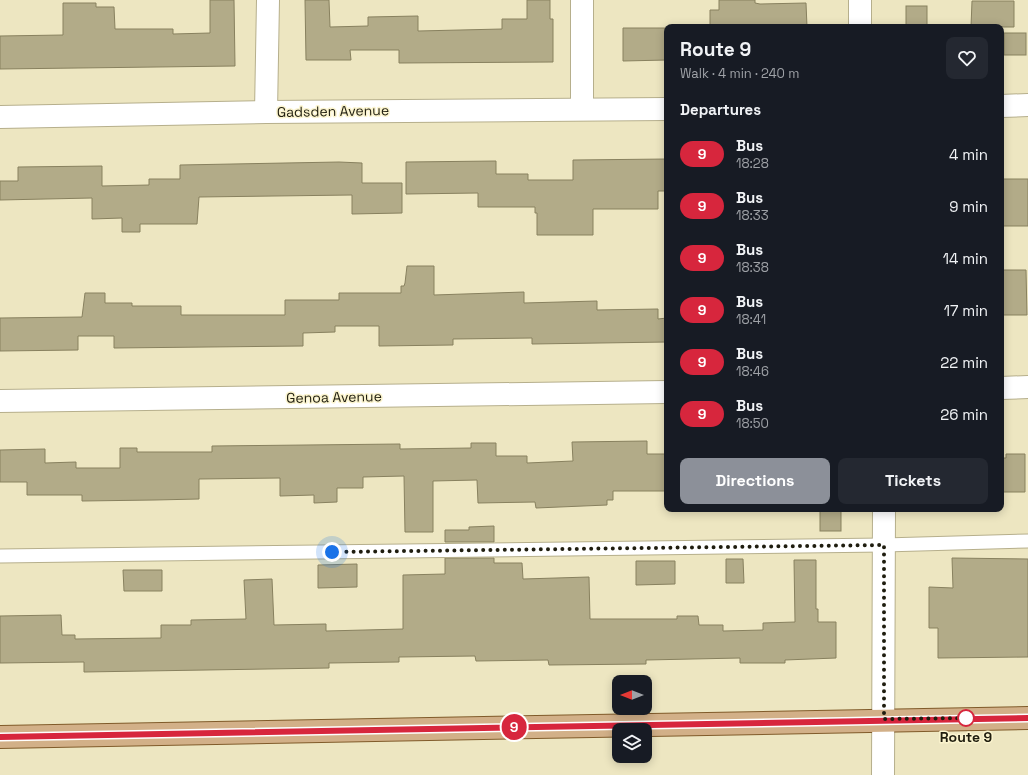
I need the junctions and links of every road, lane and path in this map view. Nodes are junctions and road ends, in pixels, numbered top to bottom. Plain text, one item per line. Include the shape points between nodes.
1 (268, 0) edge
2 (582, 0) edge
3 (860, 0) edge
4 (860, 24) edge
5 (1028, 105) edge
6 (1004, 106) edge
7 (664, 108) edge
8 (582, 109) junction
9 (266, 112) junction
10 (0, 117) edge
11 (1028, 387) edge
12 (1004, 388) edge
13 (664, 392) edge
14 (0, 401) edge
15 (884, 512) edge
16 (1028, 541) edge
17 (884, 545) junction
18 (0, 556) edge
19 (1028, 718) edge
20 (884, 719) junction
21 (0, 737) edge
22 (883, 775) edge

1 - 9 street
2 - 8 street
3 - 4 street
5 - 6 street
7 - 8 street, Gadsden Avenue
8 - 9 street, Gadsden Avenue
9 - 10 street, Gadsden Avenue
11 - 12 street
13 - 14 street, Genoa Avenue
15 - 17 street
16 - 17 lane
17 - 18 lane
17 - 20 street
19 - 20 main road
20 - 21 main road
20 - 22 street

